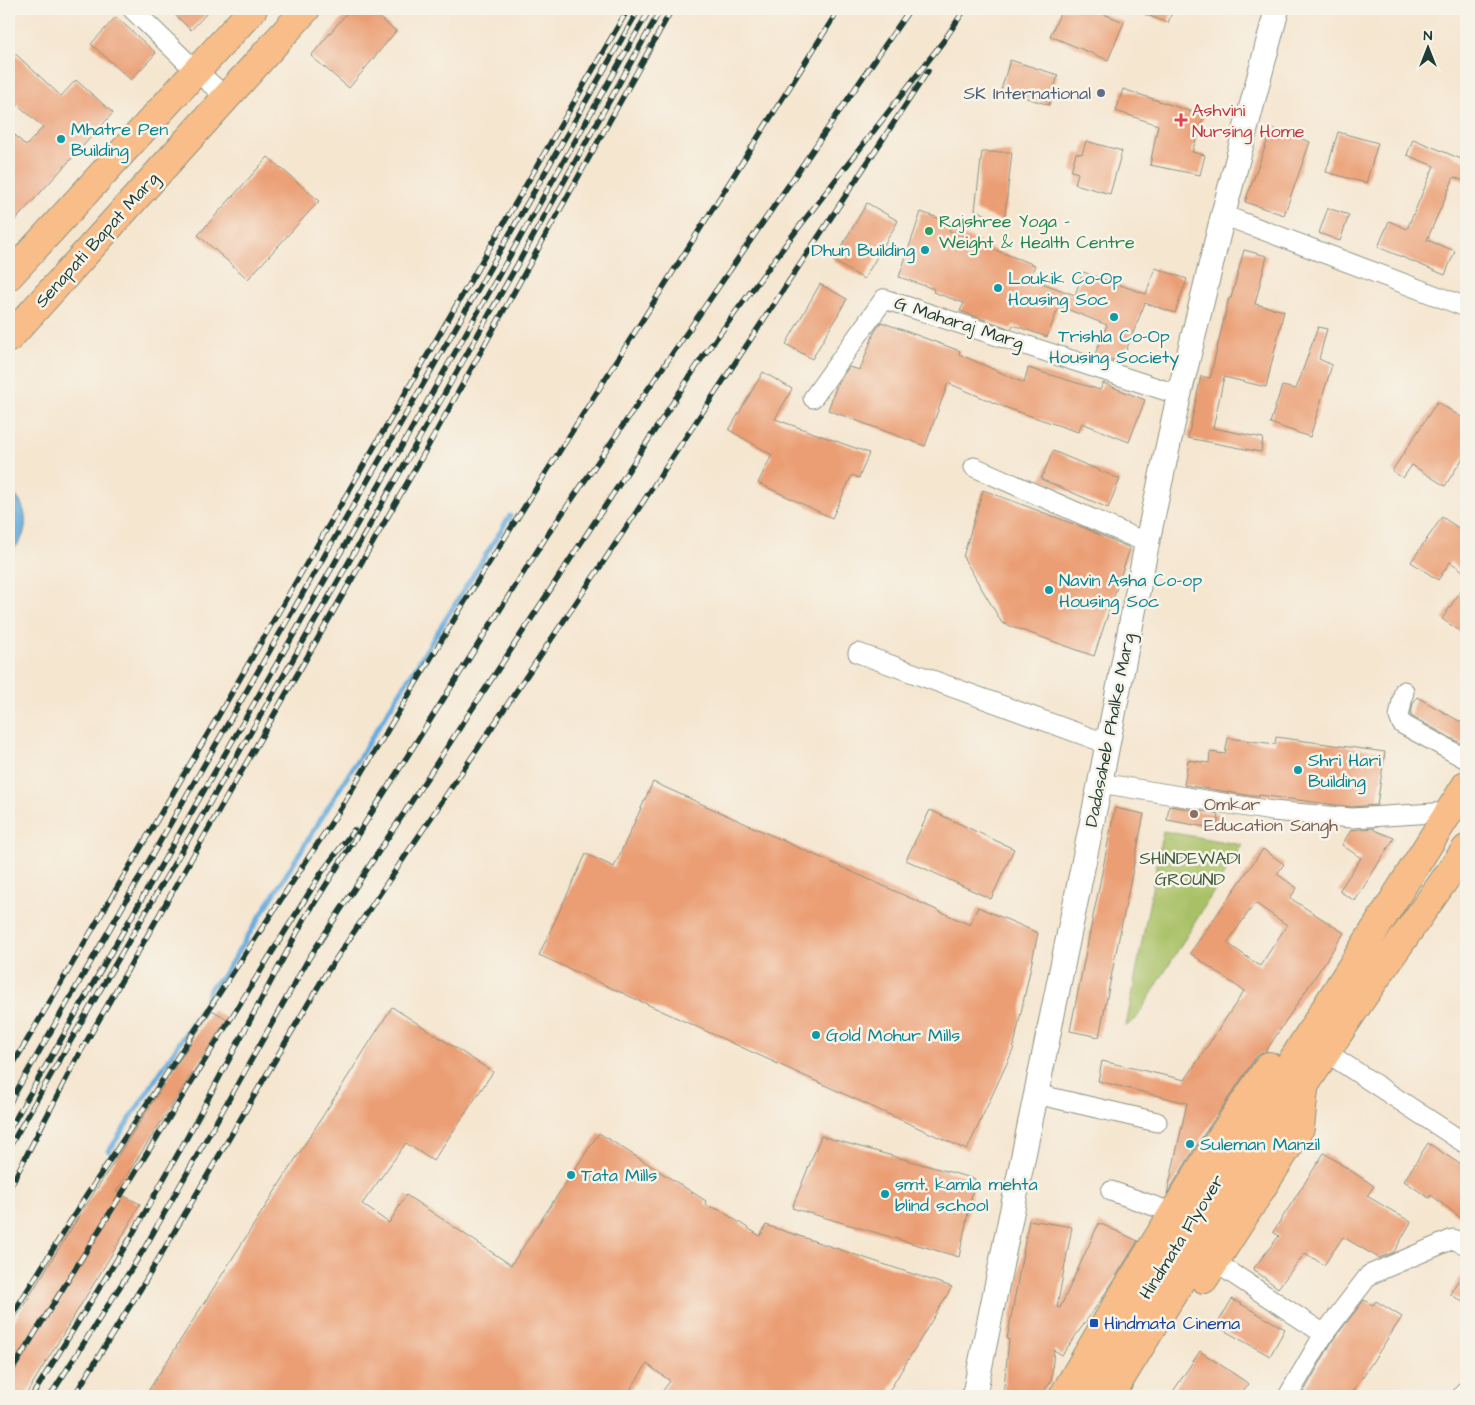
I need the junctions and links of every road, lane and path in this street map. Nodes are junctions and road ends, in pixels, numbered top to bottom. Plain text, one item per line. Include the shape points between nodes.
1 (132, 9) edge
2 (253, 9) edge
3 (306, 9) edge
4 (1277, 9) edge
5 (196, 72) junction
6 (226, 97) junction
7 (1223, 216) junction
8 (9, 276) edge
9 (1466, 308) edge
10 (9, 338) edge
11 (1179, 395) junction
12 (813, 398) dead end
13 (974, 467) dead end
14 (1147, 543) junction
15 (858, 653) dead end
16 (1404, 691) dead end
17 (1108, 744) junction
18 (1466, 759) edge
19 (1100, 783) junction
20 (1466, 785) edge
21 (1450, 812) junction
22 (1466, 849) edge
23 (1326, 1052) junction
24 (1298, 1053) junction
25 (1304, 1086) junction
26 (1036, 1094) junction
27 (1278, 1105) junction
28 (1157, 1122) dead end
29 (1466, 1144) edge
30 (1111, 1191) dead end
31 (1174, 1213) junction
32 (1466, 1245) edge
33 (1215, 1262) junction
34 (1324, 1334) junction
35 (1466, 1390) edge
36 (974, 1396) edge
37 (1063, 1396) edge
38 (1085, 1396) edge
39 (1110, 1396) edge
40 (1132, 1396) edge
41 (1288, 1396) edge
42 (1462, 1396) edge

1 - 5 street
2 - 5 main road
3 - 6 main road, Senapati Bapat Marg
4 - 7 street, Dadasaheb Phalke Marg
5 - 6 street
5 - 8 main road
6 - 10 main road, Senapati Bapat Marg
7 - 9 street
7 - 11 street, Dadasaheb Phalke Marg
11 - 12 street, G Maharaj Marg via 884,299
11 - 14 street, Dadasaheb Phalke Marg
13 - 14 street
14 - 17 street, Dadasaheb Phalke Marg
15 - 17 street
16 - 18 street via 1399,717 1402,724
17 - 19 street, Dadasaheb Phalke Marg
19 - 21 street via 1272,811 1352,818
19 - 26 street, Dadasaheb Phalke Marg
20 - 21 main road, Hindmata Flyover
21 - 24 main road, Hindmata Flyover
22 - 23 main road, Hindmata Flyover
23 - 25 main road, Hindmata Flyover
23 - 29 street
24 - 27 main road, Hindmata Flyover
24 - 31 main road via 1267,1067
25 - 27 main road, Hindmata Flyover
25 - 33 main road via 1300,1128
26 - 28 street
26 - 36 street, Dadasaheb Phalke Marg
27 - 38 main road, Hindmata Flyover via 1221,1174
27 - 39 main road, Hindmata Flyover via 1244,1177
30 - 31 street
31 - 37 main road
32 - 34 street via 1453,1239 1369,1275
33 - 34 street
33 - 40 main road
34 - 41 street
35 - 42 street

